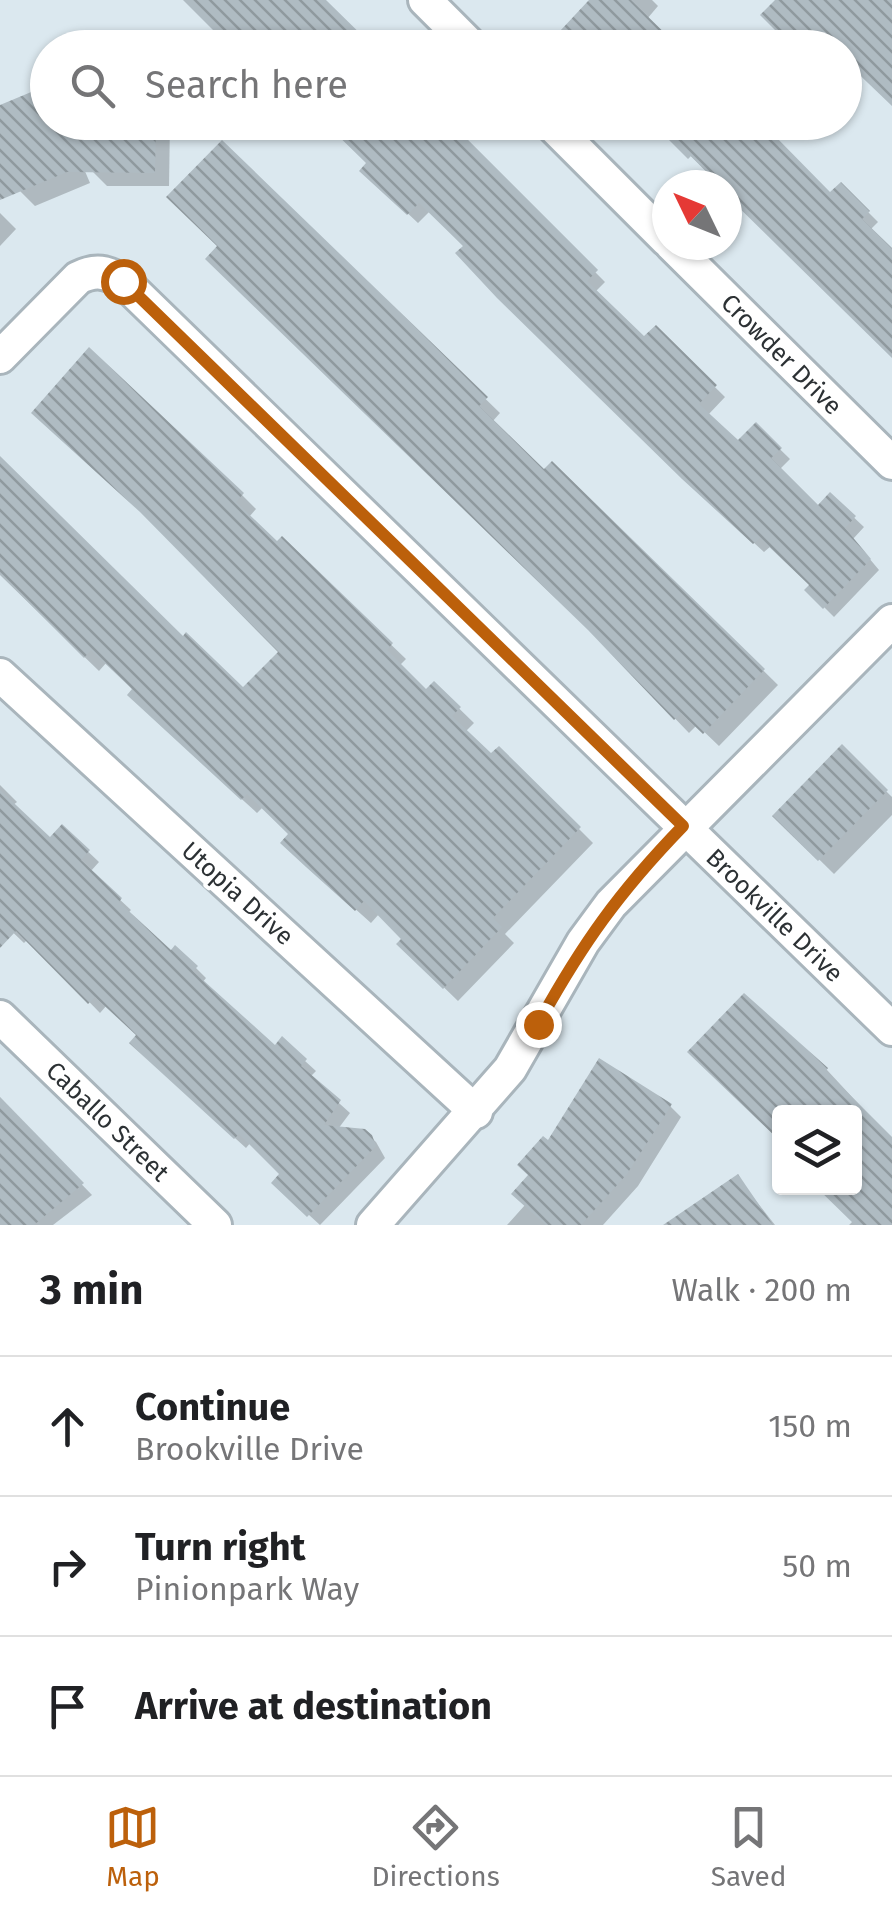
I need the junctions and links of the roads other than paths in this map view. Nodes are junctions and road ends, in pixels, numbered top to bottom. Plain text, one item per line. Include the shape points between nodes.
1 (426, 0) edge
2 (455, 30) edge
3 (567, 140) edge
4 (652, 224) edge
5 (688, 260) edge
6 (0, 357) edge
7 (892, 463) edge
8 (892, 621) edge
9 (0, 675) edge
10 (683, 826) junction
11 (0, 1018) edge
12 (892, 1029) edge
13 (476, 1112) junction
14 (215, 1225) edge
15 (373, 1225) edge

1 - 2 street
3 - 4 street, Crowder Drive
5 - 7 street, Crowder Drive
6 - 10 street, Brookville Drive via 63,291 92,272 123,281
8 - 10 street
9 - 13 street, Utopia Drive
10 - 12 street, Brookville Drive
10 - 13 street via 592,929 510,1068
11 - 14 street, Caballo Street
13 - 15 street

